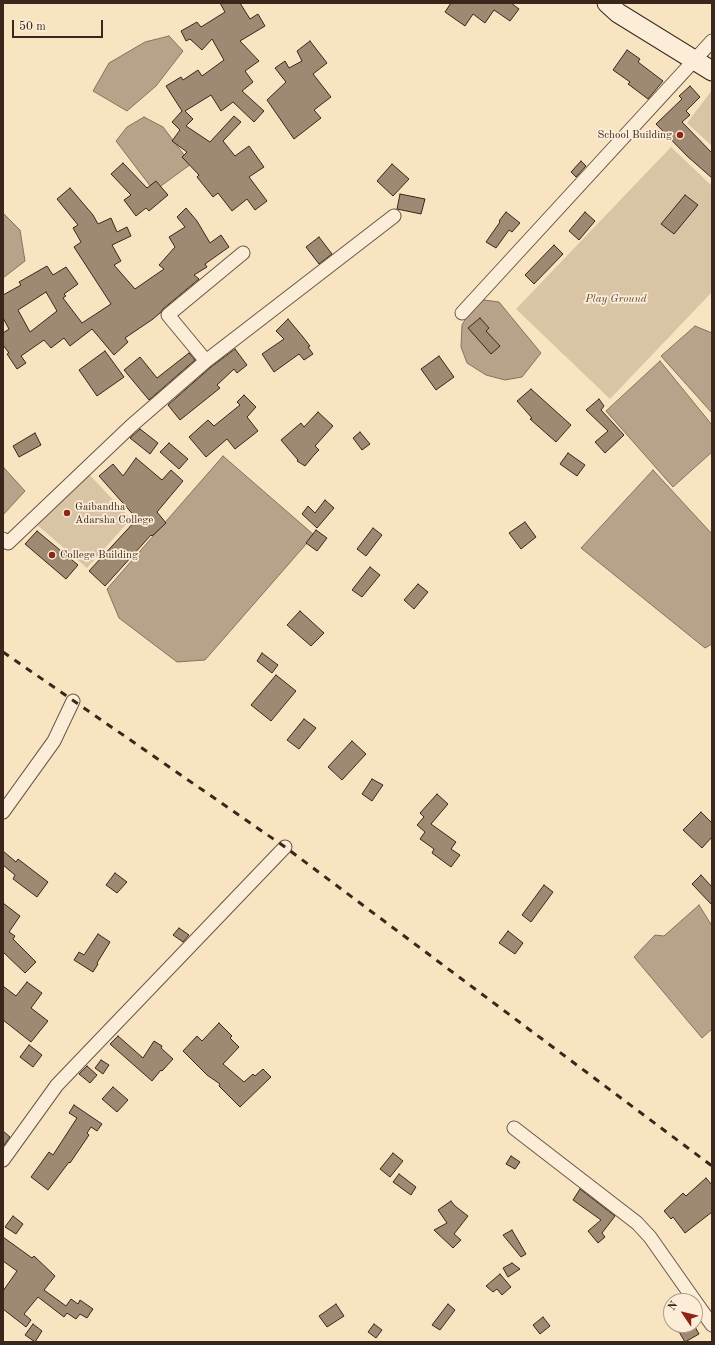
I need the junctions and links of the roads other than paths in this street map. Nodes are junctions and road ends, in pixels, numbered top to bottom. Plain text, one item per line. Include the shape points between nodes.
1 (607, 3) edge
2 (712, 35) edge
3 (712, 40) edge
4 (695, 60) junction
5 (712, 71) edge
6 (394, 216) dead end
7 (243, 253) dead end
8 (462, 313) dead end
9 (206, 361) junction
10 (3, 539) edge
11 (73, 700) dead end
12 (3, 812) edge
13 (285, 847) dead end
14 (514, 1128) dead end
15 (3, 1160) edge
16 (689, 1293) edge
17 (703, 1312) edge
18 (712, 1325) edge

1 - 4 main road via 618,13
2 - 4 street
3 - 4 street
4 - 5 main road
4 - 8 street
6 - 9 street
7 - 9 street via 168,315
9 - 10 street via 131,426 8,543
11 - 12 street via 54,741
13 - 15 street via 57,1085
14 - 16 street via 637,1223
17 - 18 street

